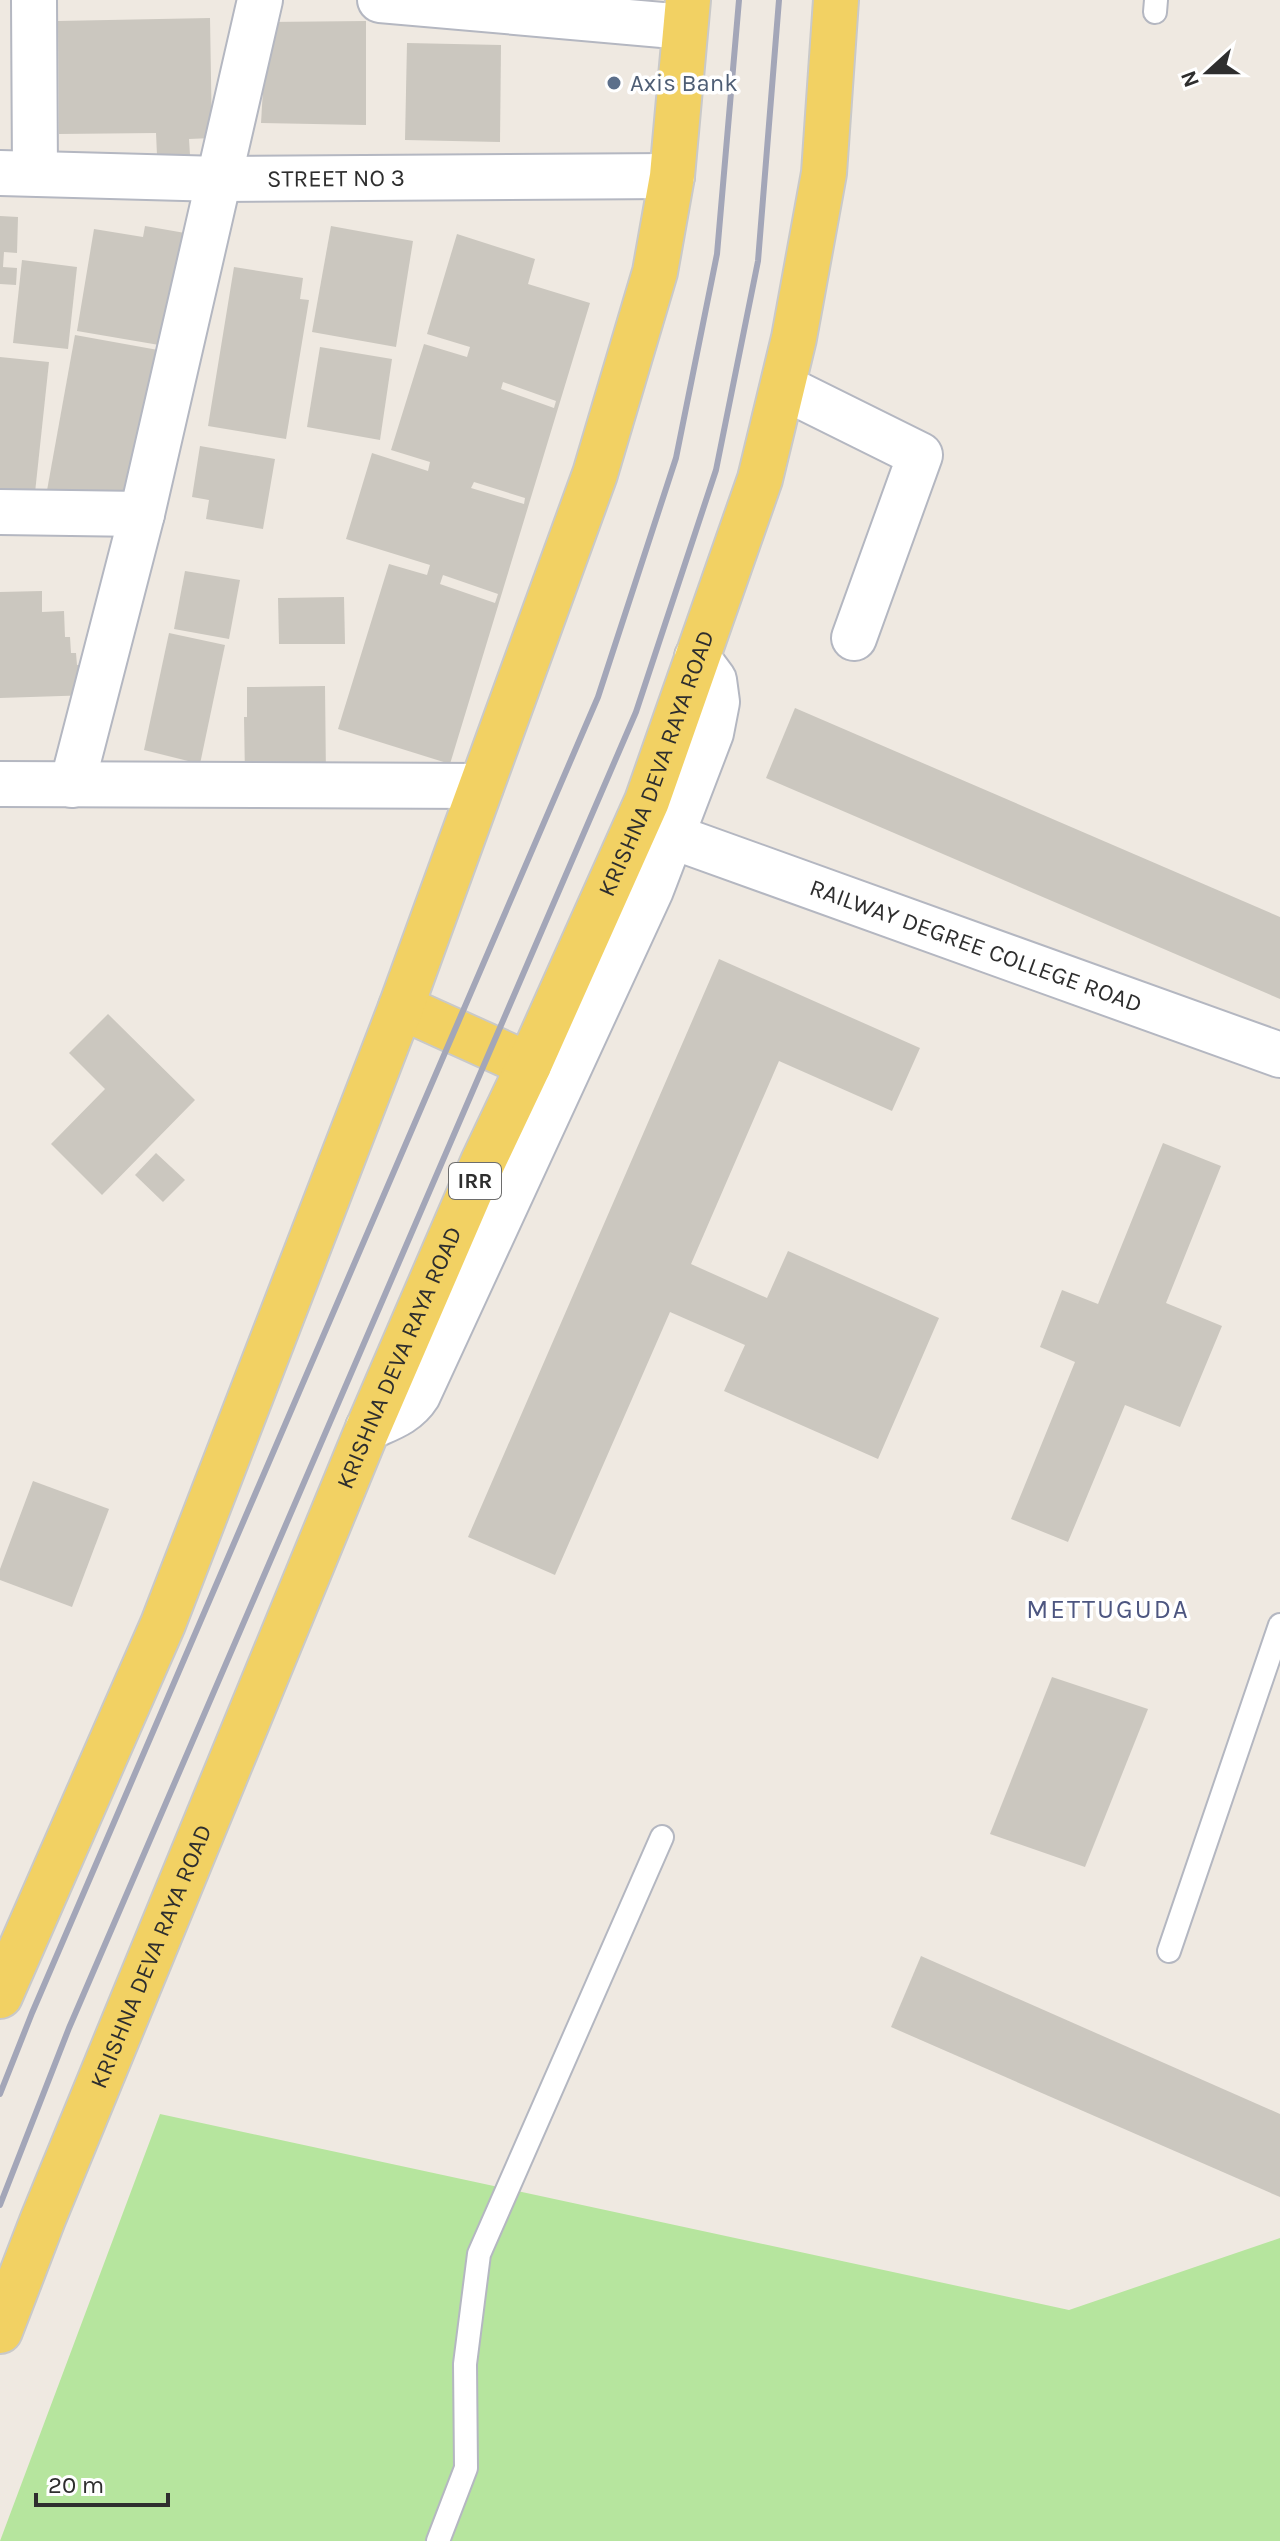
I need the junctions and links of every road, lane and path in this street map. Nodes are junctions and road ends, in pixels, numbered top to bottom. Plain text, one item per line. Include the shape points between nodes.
1 (34, 0) edge
2 (260, 0) edge
3 (380, 0) edge
4 (836, 0) edge
5 (686, 14) edge
6 (17, 173) edge
7 (672, 176) junction
8 (220, 179) junction
9 (783, 387) junction
10 (0, 512) edge
11 (142, 514) junction
12 (854, 638) dead end
13 (697, 657) junction
14 (0, 784) edge
15 (72, 785) junction
16 (481, 786) junction
17 (671, 836) junction
18 (401, 1007) junction
19 (1280, 1055) edge
20 (529, 1065) junction
21 (368, 1428) junction
22 (1280, 1625) edge
23 (662, 1837) dead end
24 (1169, 1951) dead end
25 (0, 1996) edge
26 (0, 2330) edge
27 (438, 2541) edge

1 - 6 street
2 - 8 street
3 - 5 street
4 - 9 main road, KRISHNA DEVA RAYA ROAD / IRR via 824,173
5 - 7 main road
6 - 8 street, STREET NO 3
7 - 8 street, STREET NO 3
7 - 16 main road via 655,272 595,474
8 - 11 street
9 - 12 street via 920,455
9 - 13 main road, KRISHNA DEVA RAYA ROAD / IRR via 760,479
10 - 11 street
11 - 15 street
13 - 17 street via 714,680 717,702 711,733
13 - 20 main road, KRISHNA DEVA RAYA ROAD / IRR via 647,801
14 - 15 street
15 - 16 street
16 - 18 main road
17 - 19 street, RAILWAY DEGREE COLLEGE ROAD
17 - 21 street via 651,890 418,1395 403,1413
18 - 20 main road
18 - 25 main road via 163,1624
20 - 21 main road, KRISHNA DEVA RAYA ROAD / IRR
21 - 26 main road, KRISHNA DEVA RAYA ROAD / IRR
22 - 24 lane
23 - 27 lane via 479,2254 465,2364 466,2468

